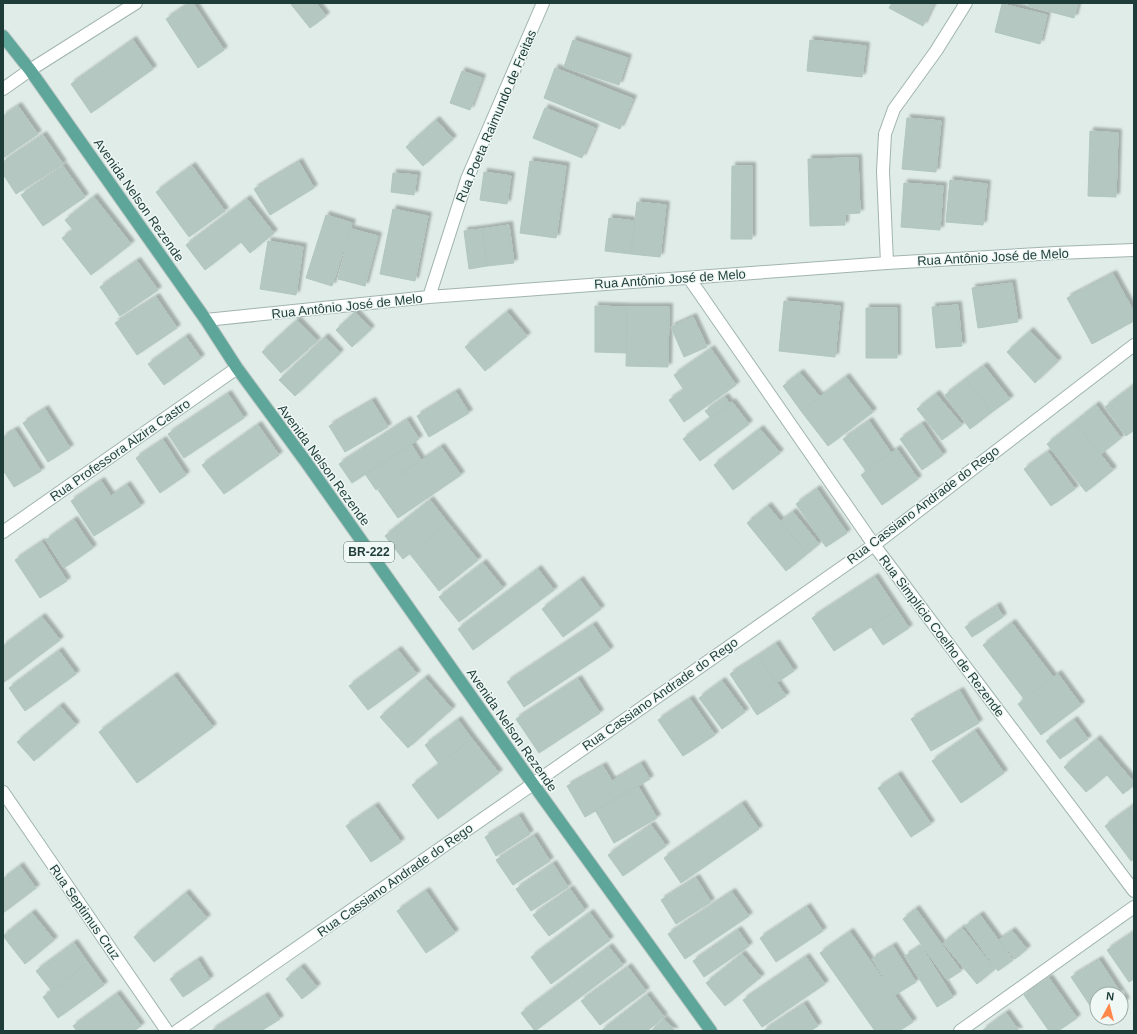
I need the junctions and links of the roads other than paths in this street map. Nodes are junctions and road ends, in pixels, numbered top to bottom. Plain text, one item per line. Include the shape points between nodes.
1 (136, 3) edge
2 (543, 3) edge
3 (966, 3) edge
4 (3, 36) edge
5 (30, 70) junction
6 (3, 89) edge
7 (1134, 250) edge
8 (887, 263) junction
9 (689, 278) junction
10 (429, 298) junction
11 (206, 320) junction
12 (1134, 345) edge
13 (237, 368) junction
14 (3, 532) edge
15 (874, 544) junction
16 (533, 784) junction
17 (3, 792) edge
18 (1134, 891) edge
19 (1134, 908) edge
20 (168, 1031) edge
21 (177, 1031) edge
22 (711, 1031) edge
23 (960, 1031) edge

1 - 5 street
2 - 10 street, Rua Poeta Raimundo de Freitas via 467,179
3 - 8 street via 936,51 894,109 886,134 883,171
4 - 5 main road, BR-222
5 - 6 street
5 - 11 main road, Avenida Nelson Rezende / BR-222
7 - 8 street, Rua Antônio José de Melo
8 - 9 street, Rua Antônio José de Melo
9 - 10 street, Rua Antônio José de Melo
9 - 15 street, Rua Simplício Coelho de Rezende
10 - 11 street, Rua Antônio José de Melo
11 - 13 main road, Avenida Nelson Rezende / BR-222
12 - 15 street, Rua Cassiano Andrade do Rego
13 - 14 street, Rua Professora Alzira Castro
13 - 16 main road, Avenida Nelson Rezende / BR-222
15 - 16 street, Rua Cassiano Andrade do Rego
15 - 18 street, Rua Simplício Coelho de Rezende
16 - 21 street, Rua Cassiano Andrade do Rego
16 - 22 main road, Avenida Nelson Rezende / BR-222
17 - 20 street, Rua Septimus Cruz
19 - 23 street

